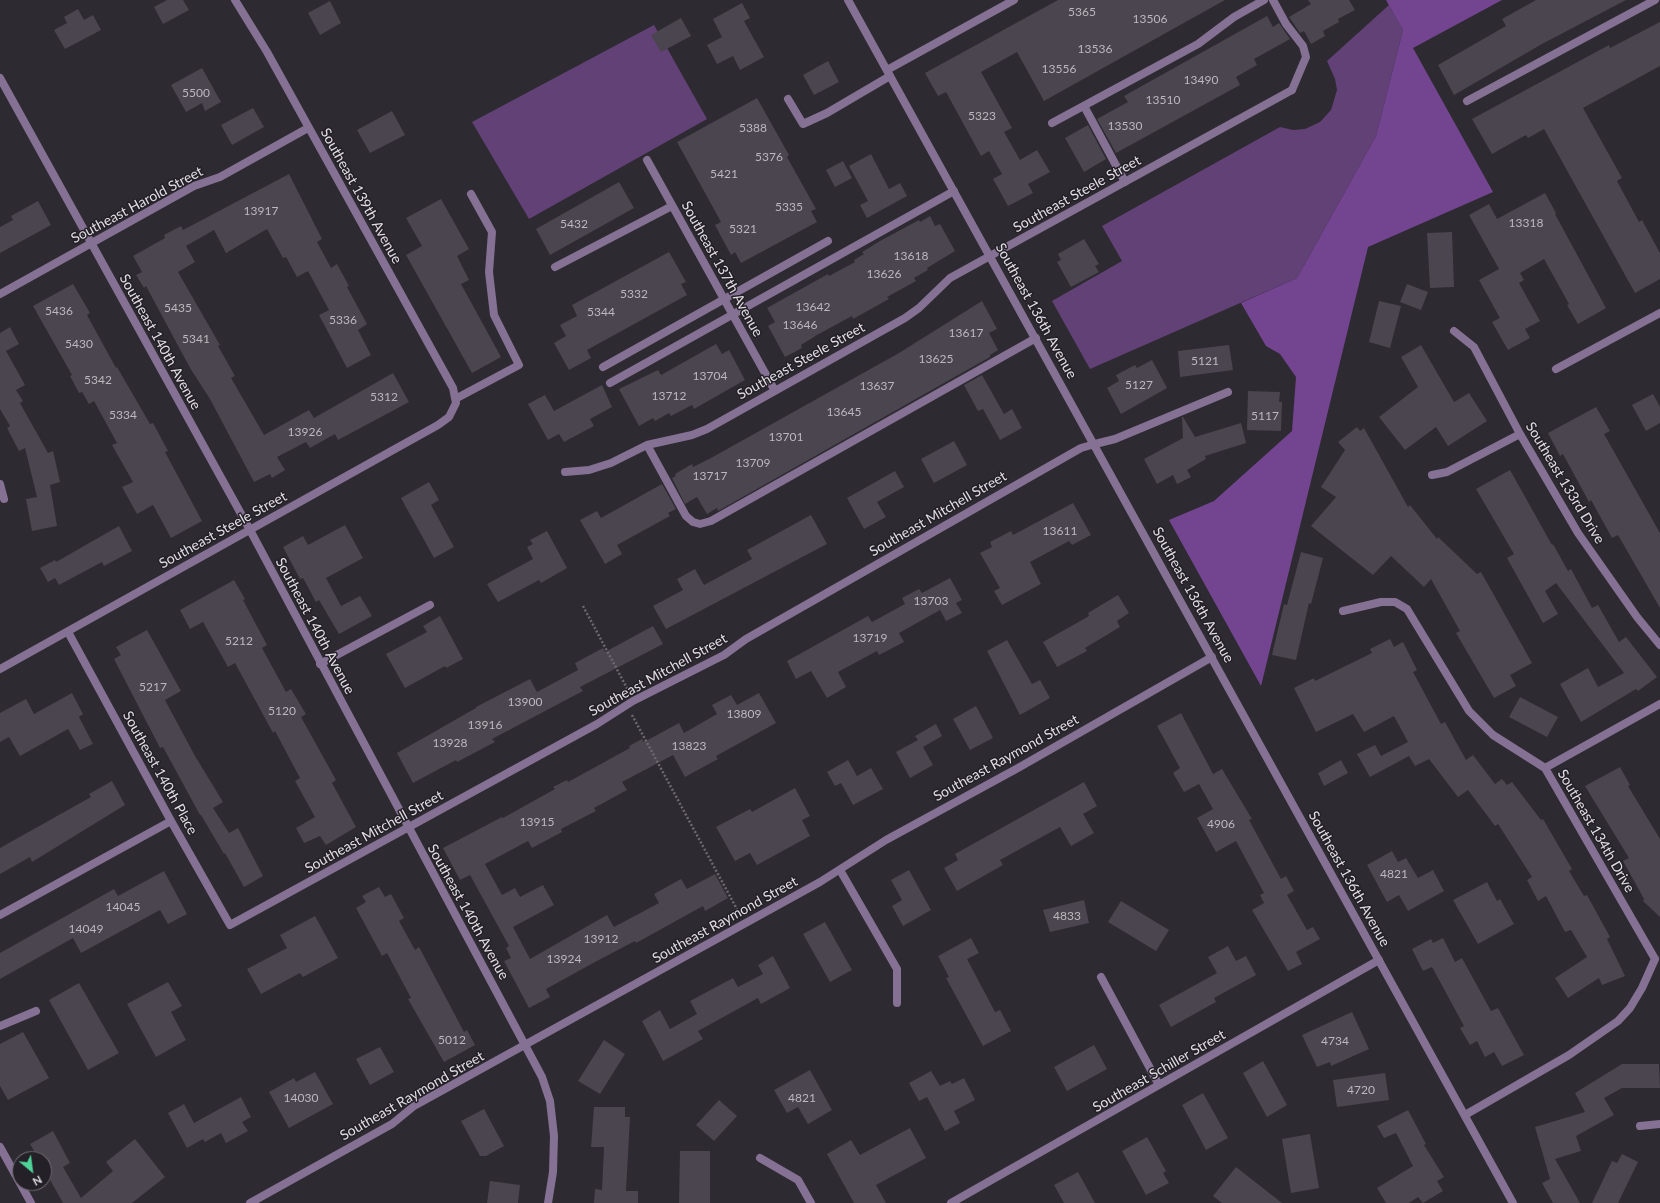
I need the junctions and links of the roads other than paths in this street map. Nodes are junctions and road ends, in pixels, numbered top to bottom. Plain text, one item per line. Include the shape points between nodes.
1 (235, 0) edge
2 (848, 0) edge
3 (1014, 0) edge
4 (1264, 0) edge
5 (1273, 0) edge
6 (1655, 0) edge
7 (888, 73) junction
8 (0, 78) edge
9 (788, 99) dead end
10 (1467, 101) dead end
11 (1084, 106) junction
12 (1052, 123) dead end
13 (308, 128) junction
14 (647, 160) dead end
15 (1125, 182) junction
16 (954, 191) junction
17 (471, 194) dead end
18 (672, 206) junction
19 (828, 241) dead end
20 (91, 244) junction
21 (991, 256) junction
22 (555, 267) dead end
23 (0, 294) edge
24 (724, 300) junction
25 (1660, 313) edge
26 (733, 315) junction
27 (1454, 331) dead end
28 (1036, 338) junction
29 (603, 367) dead end
30 (1556, 369) dead end
31 (610, 383) dead end
32 (775, 391) junction
33 (1228, 392) dead end
34 (456, 398) junction
35 (1520, 434) junction
36 (1095, 444) junction
37 (647, 445) junction
38 (565, 472) dead end
39 (1432, 475) dead end
40 (0, 484) edge
41 (4, 499) dead end
42 (250, 530) junction
43 (430, 605) dead end
44 (1343, 611) dead end
45 (68, 632) junction
46 (1660, 645) edge
47 (1212, 657) junction
48 (320, 664) junction
49 (0, 670) edge
50 (1660, 704) edge
51 (1545, 768) junction
52 (171, 821) junction
53 (408, 828) junction
54 (840, 870) junction
55 (0, 915) edge
56 (230, 925) joint
57 (1657, 959) edge
58 (1379, 960) junction
59 (1101, 977) dead end
60 (897, 1003) dead end
61 (36, 1011) dead end
62 (0, 1026) edge
63 (526, 1046) junction
64 (1159, 1085) junction
65 (1465, 1115) junction
66 (1660, 1124) edge
67 (1640, 1126) dead end
68 (0, 1147) edge
69 (760, 1158) dead end
70 (31, 1203) edge
71 (250, 1203) edge
72 (548, 1203) edge
73 (811, 1203) edge
74 (951, 1203) edge
75 (1513, 1203) edge

1 - 13 street, Southeast 139th Avenue via 267,52
2 - 7 street, Southeast 136th Avenue
3 - 7 street
4 - 11 street via 1234,17 1198,44
5 - 15 street, Southeast Steele Street via 1286,24 1303,46 1306,57 1292,90
6 - 10 street
7 - 9 street via 827,114 803,124
7 - 16 street, Southeast 136th Avenue
8 - 20 street, Southeast 140th Avenue
11 - 12 street
11 - 15 street
13 - 20 street, Southeast Harold Street via 220,177 194,186
13 - 34 street, Southeast 139th Avenue via 453,388
14 - 18 street, Southeast 137th Avenue
15 - 21 street, Southeast Steele Street
16 - 21 street, Southeast 136th Avenue
16 - 26 street
17 - 34 street via 492,232 489,272 494,315 519,365
18 - 22 street
18 - 24 street, Southeast 137th Avenue
19 - 24 street
20 - 23 street, Southeast Harold Street
20 - 42 street, Southeast 140th Avenue
21 - 28 street, Southeast 136th Avenue
21 - 32 street, Southeast Steele Street via 950,278 905,318
24 - 26 street, Southeast 137th Avenue
24 - 29 street
25 - 30 street
26 - 31 street
26 - 32 street, Southeast 137th Avenue
27 - 35 street, Southeast 133rd Drive via 1474,347
28 - 36 street, Southeast 136th Avenue
28 - 37 street via 711,521 700,524 686,516
32 - 37 street, Southeast Steele Street via 707,429
33 - 36 street, Southeast Mitchell Street via 1115,439
34 - 42 street, Southeast Steele Street via 454,408 445,420
35 - 39 street via 1447,472
35 - 46 street, Southeast 133rd Drive via 1578,534
36 - 47 street, Southeast 136th Avenue
36 - 53 street, Southeast Mitchell Street via 1081,448 752,636 724,655 633,701 597,724
37 - 38 street, Southeast Steele Street via 611,463 589,470
40 - 41 street
42 - 45 street, Southeast Steele Street
42 - 48 street, Southeast 140th Avenue
43 - 48 street
44 - 51 street, Southeast 134th Drive via 1381,602 1395,602 1407,609 1469,711 1493,735
45 - 49 street, Southeast Steele Street
45 - 52 street, Southeast 140th Place
47 - 54 street, Southeast Raymond Street via 886,840
47 - 58 street, Southeast 136th Avenue
48 - 53 street, Southeast 140th Avenue
50 - 51 street
51 - 57 street, Southeast 134th Drive
52 - 55 street
52 - 56 street, Southeast 140th Place
53 - 56 street, Southeast Mitchell Street
53 - 63 street, Southeast 140th Avenue
54 - 60 street via 897,969
54 - 63 street, Southeast Raymond Street
57 - 65 street via 1630,1008 1618,1021 1569,1055
58 - 64 street, Southeast Schiller Street
58 - 65 street, Southeast 136th Avenue
59 - 64 street
61 - 62 street
63 - 71 street, Southeast Raymond Street via 414,1106 392,1124
63 - 72 street, Southeast 140th Avenue via 542,1077 550,1101 554,1136 553,1172
64 - 74 street, Southeast Schiller Street
65 - 75 street, Southeast 136th Avenue
66 - 67 street
68 - 70 street
69 - 73 street via 798,1180

